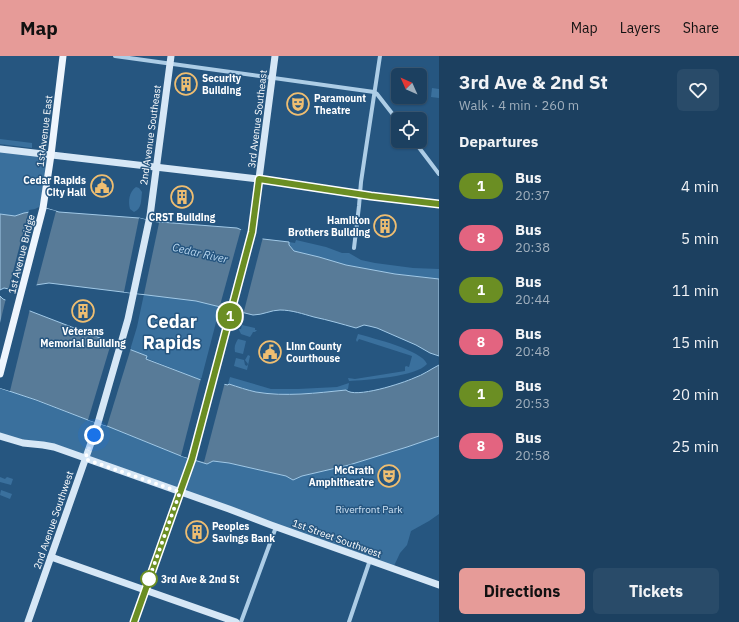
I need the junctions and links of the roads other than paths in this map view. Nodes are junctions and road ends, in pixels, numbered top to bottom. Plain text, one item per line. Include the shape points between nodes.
1 (63, 56) edge
2 (115, 56) edge
3 (275, 56) edge
4 (380, 56) edge
5 (170, 60) edge
6 (272, 78) junction
7 (374, 92) junction
8 (391, 112) edge
9 (419, 148) edge
10 (0, 149) edge
11 (51, 155) junction
12 (156, 167) junction
13 (439, 174) edge
14 (259, 179) junction
15 (360, 194) junction
16 (439, 204) edge
17 (43, 208) joint
18 (354, 248) dead end
19 (122, 341) joint
20 (0, 374) edge
21 (0, 436) edge
22 (85, 459) junction
23 (180, 492) junction
24 (276, 527) junction
25 (51, 557) junction
26 (370, 560) junction
27 (439, 585) edge
28 (145, 590) junction
29 (28, 622) edge
30 (134, 622) edge
31 (236, 622) edge
32 (241, 622) edge
33 (349, 622) edge

1 - 11 main road, 1st Avenue East
2 - 5 street
3 - 6 main road, 3rd Avenue Southeast
4 - 7 street
5 - 6 street
5 - 12 main road, 2nd Avenue Southeast
6 - 7 street
6 - 14 main road, 3rd Avenue Southeast
7 - 8 street
7 - 15 street
9 - 13 street
10 - 11 main road
11 - 12 main road
11 - 17 main road, 1st Avenue East
12 - 14 main road
12 - 19 main road, 2nd Avenue Southeast via 149,218
14 - 15 main road
14 - 23 main road, 3rd Avenue Southeast via 252,232 192,459
15 - 16 main road
15 - 18 street
17 - 20 main road, 1st Avenue Bridge
19 - 22 main road, 2nd Avenue Southwest
21 - 22 main road, 1st Street Southwest via 22,444 54,447
22 - 23 main road, 1st Street Southwest
22 - 25 main road, 2nd Avenue Southwest
23 - 24 main road, 1st Street Southwest
23 - 28 main road, 3rd Avenue Southeast
24 - 26 main road, 1st Street Southwest
24 - 32 street
25 - 28 main road
25 - 29 main road, 2nd Avenue Southwest
26 - 27 main road, 1st Street Southwest
26 - 33 street
28 - 30 main road, 3rd Avenue Southeast
28 - 31 main road

